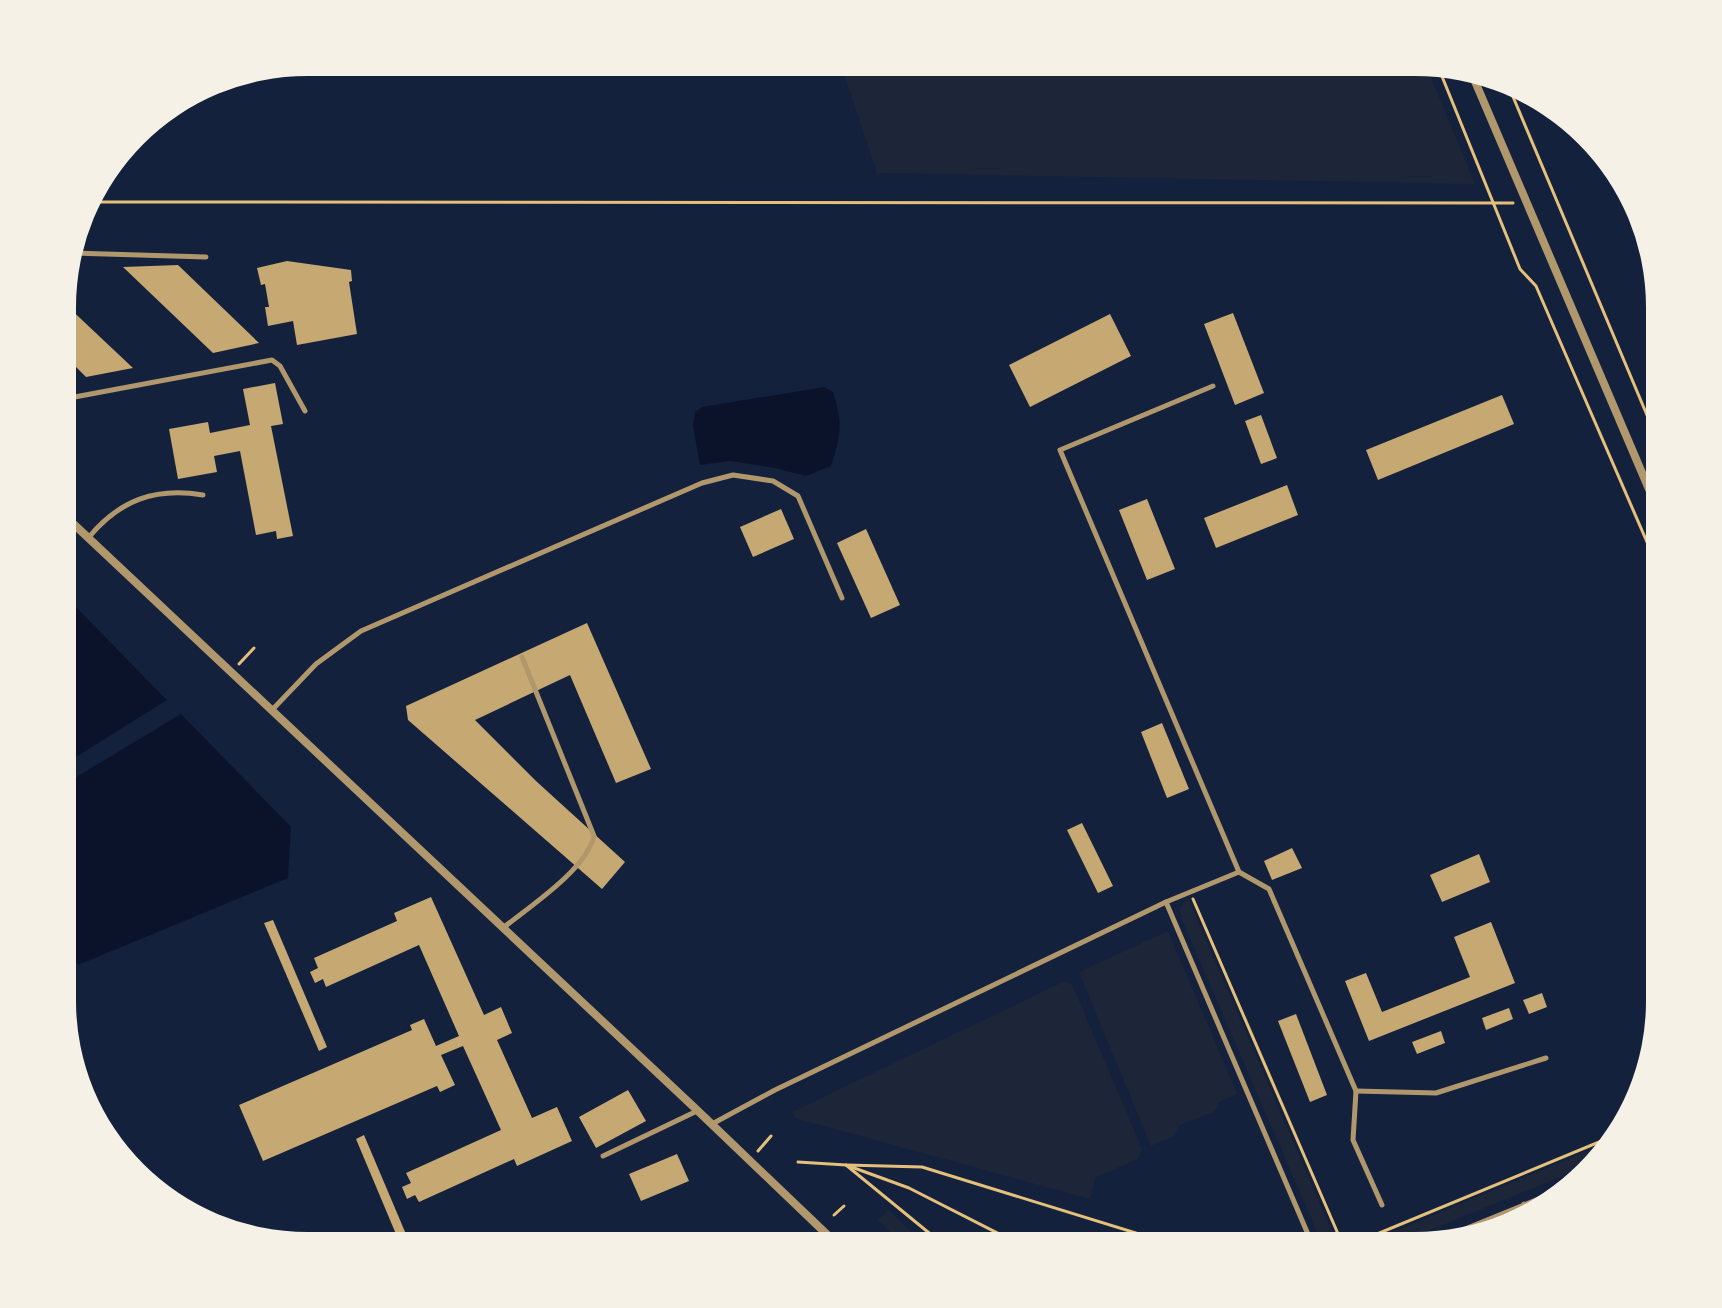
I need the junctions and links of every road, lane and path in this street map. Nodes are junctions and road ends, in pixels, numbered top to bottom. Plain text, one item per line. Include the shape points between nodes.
1 (1443, 78) edge
2 (1476, 85) edge
3 (1514, 99) edge
4 (102, 202) edge
5 (1493, 203) junction
6 (1527, 203) junction
7 (82, 253) edge
8 (206, 257) dead end
9 (1213, 386) dead end
10 (76, 397) edge
11 (305, 411) dead end
12 (1646, 413) edge
13 (1646, 482) edge
14 (203, 495) dead end
15 (76, 526) edge
16 (88, 538) junction
17 (1646, 540) edge
18 (842, 598) dead end
19 (254, 648) dead end
20 (522, 657) dead end
21 (231, 673) junction
22 (271, 711) junction
23 (1239, 872) junction
24 (1190, 892) junction
25 (1166, 902) junction
26 (503, 928) junction
27 (1546, 1058) dead end
28 (1356, 1091) junction
29 (698, 1111) junction
30 (712, 1124) junction
31 (771, 1136) dead end
32 (1596, 1143) edge
33 (603, 1156) dead end
34 (750, 1160) junction
35 (798, 1162) dead end
36 (846, 1165) junction
37 (1524, 1204) edge
38 (1382, 1205) dead end
39 (844, 1206) dead end
40 (834, 1215) dead end
41 (1483, 1221) edge
42 (826, 1232) edge
43 (928, 1232) edge
44 (995, 1232) edge
45 (1133, 1232) edge
46 (1307, 1232) edge
47 (1337, 1232) edge
48 (1382, 1232) edge

1 - 5 path
2 - 6 street
3 - 12 path
4 - 5 path
5 - 6 path
5 - 17 path via 1520,269 1536,286
6 - 13 street
7 - 8 lane
9 - 23 lane via 1060,450
10 - 11 lane via 272,360
14 - 16 lane via 160,492 139,499 112,514
15 - 16 street
16 - 21 street
18 - 22 lane via 798,496 773,481 733,475 702,483 361,631 316,664
19 - 21 path
20 - 26 lane via 594,836 562,880
21 - 22 street
22 - 26 street
23 - 24 lane
23 - 28 lane via 1269,889
24 - 25 lane
24 - 47 path
25 - 30 lane
25 - 46 lane
26 - 29 street
27 - 28 lane via 1436,1093
28 - 38 lane via 1353,1140
29 - 30 street
29 - 33 lane
30 - 34 street
31 - 34 path
32 - 48 path
34 - 42 street
35 - 36 path
36 - 43 path
36 - 44 path via 909,1188
36 - 45 path via 922,1167
37 - 41 lane
39 - 40 path

